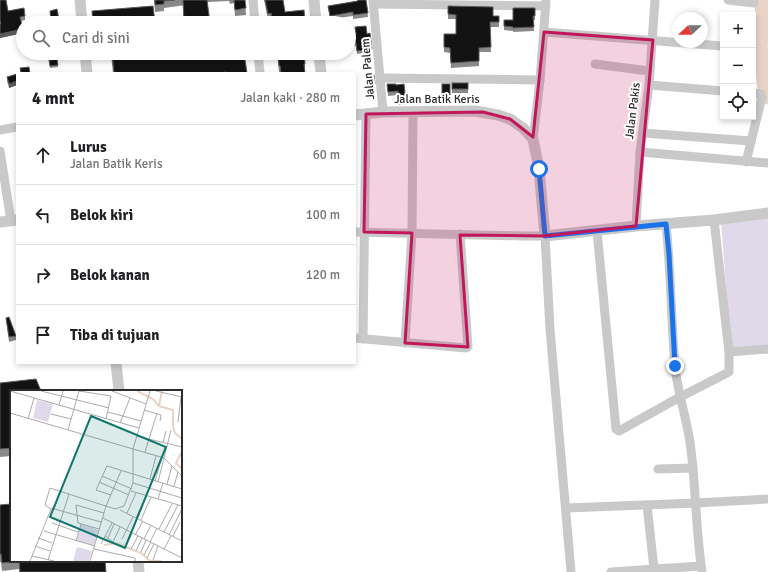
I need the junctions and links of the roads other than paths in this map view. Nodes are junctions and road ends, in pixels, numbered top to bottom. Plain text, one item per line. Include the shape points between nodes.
1 (80, 0) edge
2 (253, 0) edge
3 (314, 0) edge
4 (655, 0) edge
5 (728, 0) edge
6 (374, 2) edge
7 (546, 3) edge
8 (754, 3) dead end
9 (81, 16) edge
10 (254, 16) edge
11 (315, 16) edge
12 (544, 32) junction
13 (653, 40) junction
14 (720, 46) edge
15 (86, 60) edge
16 (259, 60) edge
17 (320, 60) edge
18 (595, 64) dead end
19 (87, 72) edge
20 (260, 72) edge
21 (321, 72) edge
22 (649, 72) junction
23 (381, 78) junction
24 (540, 80) junction
25 (649, 85) junction
26 (720, 91) edge
27 (756, 93) edge
28 (383, 112) junction
29 (413, 112) junction
30 (360, 115) edge
31 (16, 127) edge
32 (0, 130) edge
33 (643, 133) junction
34 (533, 139) junction
35 (751, 141) junction
36 (0, 151) edge
37 (640, 152) junction
38 (746, 162) junction
39 (768, 163) edge
40 (768, 213) edge
41 (714, 220) junction
42 (9, 221) edge
43 (666, 224) junction
44 (636, 226) junction
45 (597, 231) junction
46 (359, 232) edge
47 (412, 233) junction
48 (460, 234) junction
49 (545, 236) junction
50 (359, 339) edge
51 (406, 343) junction
52 (768, 349) edge
53 (728, 352) junction
54 (116, 364) edge
55 (119, 390) edge
56 (680, 397) junction
57 (693, 468) junction
58 (658, 469) dead end
59 (768, 499) edge
60 (696, 503) junction
61 (648, 505) junction
62 (566, 508) junction
63 (138, 562) edge
64 (654, 569) junction
65 (702, 569) edge
66 (139, 572) edge
67 (571, 572) edge
68 (611, 572) edge

1 - 9 street
2 - 10 street
3 - 11 street
4 - 13 street, Jalan Pakis
5 - 8 street
6 - 7 street
6 - 23 street, Jalan Palem
7 - 12 street
12 - 13 street
12 - 24 street
13 - 14 street
13 - 22 street, Jalan Pakis
15 - 19 street
16 - 20 street
17 - 21 street
18 - 22 street
22 - 25 street, Jalan Pakis
23 - 24 street
23 - 28 street, Jalan Palem
24 - 34 street
25 - 26 street
25 - 33 street, Jalan Pakis
27 - 35 street via 761,94 762,97
28 - 29 street, Jalan Batik Keris
28 - 30 street, Jalan Batik Keris
29 - 34 street, Jalan Batik Keris via 475,111 498,115 518,124
29 - 47 street
30 - 46 street
31 - 32 street
33 - 35 street
33 - 37 street, Jalan Pakis
34 - 49 street via 539,169
35 - 38 street
36 - 42 street
37 - 38 street
37 - 44 street, Jalan Pakis
38 - 39 street
40 - 41 street
41 - 43 street
41 - 53 street
43 - 44 street
43 - 56 street via 675,366
44 - 45 street
45 - 49 street
45 - 56 street via 616,430 620,431
46 - 47 street
46 - 50 street
47 - 48 street
47 - 51 street
48 - 49 street
48 - 51 street via 468,347
49 - 62 street via 550,329
50 - 51 street
52 - 53 street
53 - 56 street via 729,372
54 - 55 street
56 - 57 street via 687,421
57 - 58 street
57 - 60 street
59 - 60 street
60 - 61 street
60 - 65 street
61 - 62 street
61 - 64 street
62 - 67 street
63 - 66 street
64 - 65 street
64 - 68 street

